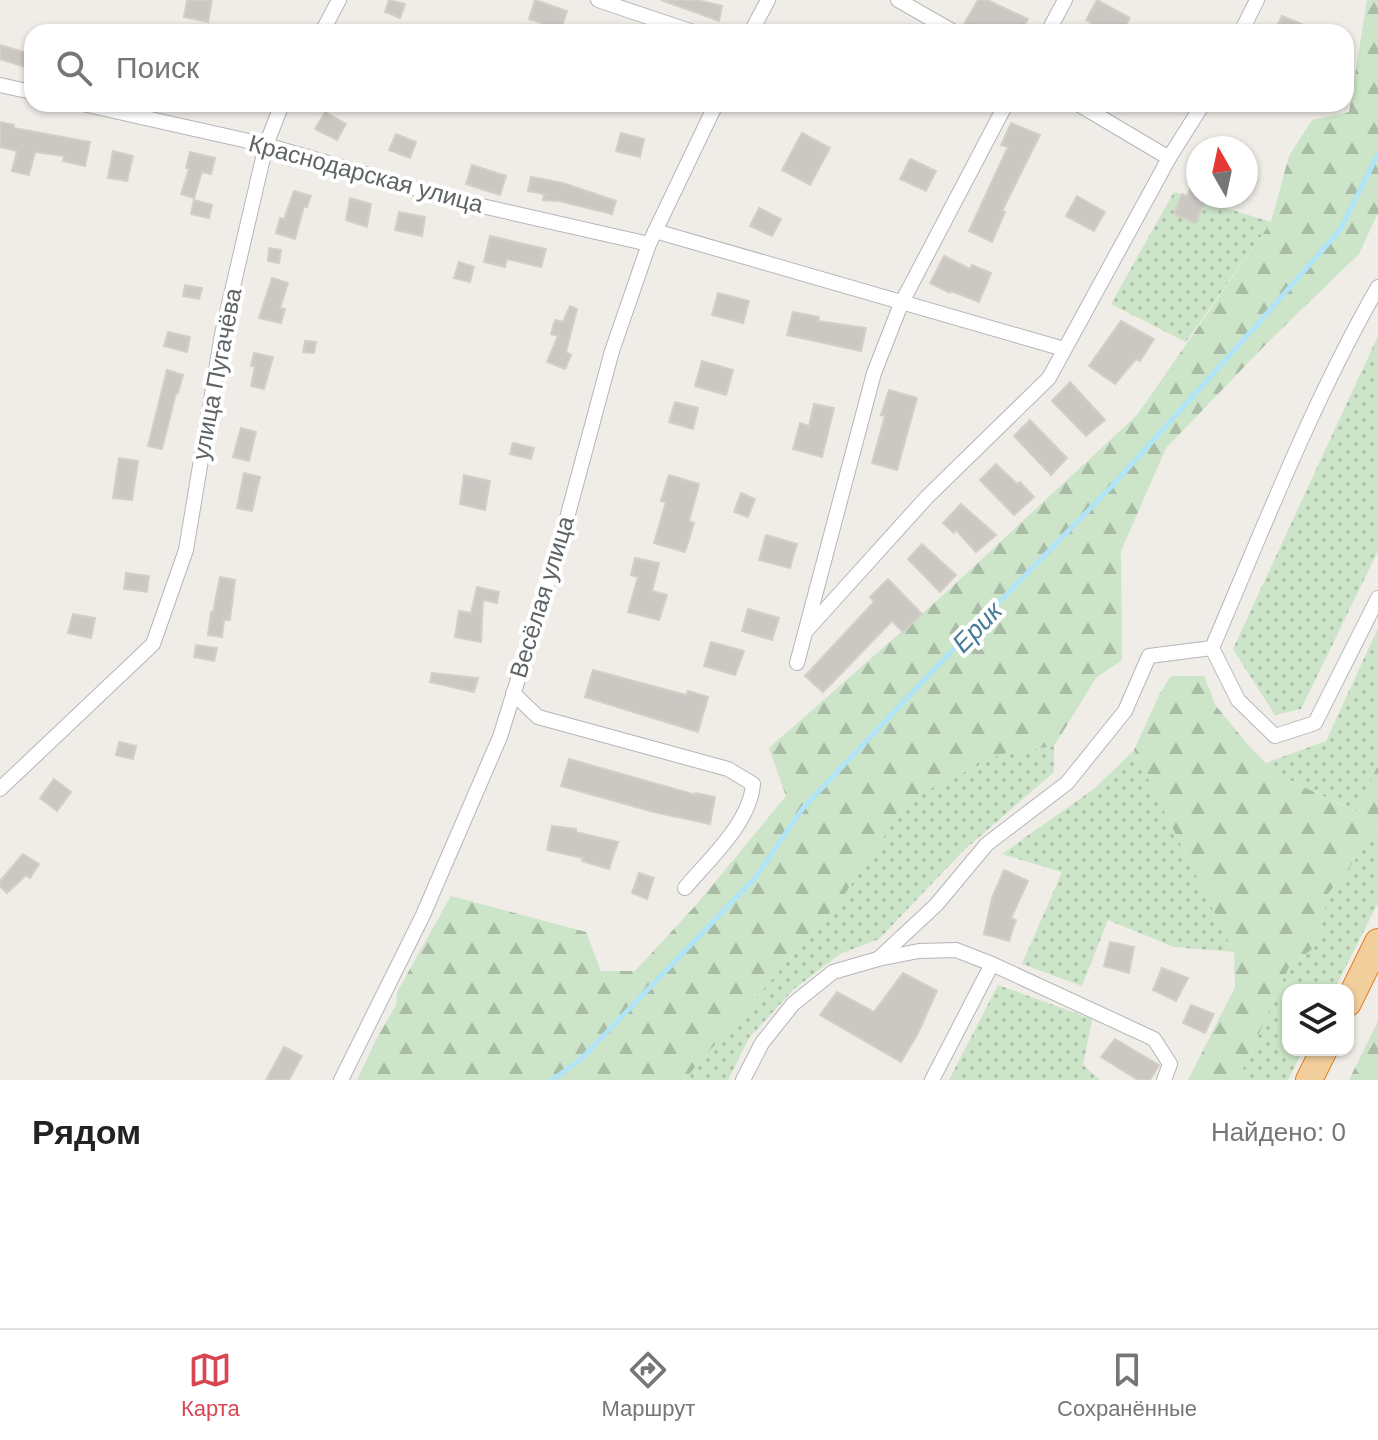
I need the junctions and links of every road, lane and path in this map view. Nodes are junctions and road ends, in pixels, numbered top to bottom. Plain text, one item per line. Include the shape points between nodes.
1 (339, 0) edge
2 (598, 0) edge
3 (768, 0) edge
4 (898, 0) edge
5 (1065, 0) edge
6 (1257, 0) edge
7 (326, 24) edge
8 (669, 24) edge
9 (755, 24) edge
10 (940, 24) edge
11 (1052, 24) edge
12 (1245, 24) edge
13 (0, 85) edge
14 (24, 90) edge
15 (119, 112) edge
16 (279, 112) edge
17 (712, 112) edge
18 (1002, 112) edge
19 (1091, 112) edge
20 (1198, 112) edge
21 (266, 145) junction
22 (1169, 158) junction
23 (652, 238) junction
24 (1378, 287) edge
25 (901, 304) junction
26 (1064, 349) junction
27 (1378, 598) edge
28 (806, 631) junction
29 (1212, 648) junction
30 (797, 663) dead end
31 (513, 693) junction
32 (0, 764) edge
33 (14, 776) junction
34 (0, 789) edge
35 (685, 888) dead end
36 (1378, 942) edge
37 (878, 959) junction
38 (992, 964) junction
39 (1354, 991) edge
40 (1321, 1056) edge
41 (341, 1080) edge
42 (743, 1080) edge
43 (932, 1080) edge
44 (1164, 1080) edge
45 (1309, 1080) edge

1 - 7 street
2 - 8 street
3 - 9 street
4 - 10 street
5 - 11 street
6 - 12 street
13 - 14 street
15 - 21 street, Краснодарская улица
16 - 21 street, улица Пугачёва
17 - 23 street, Весёлая улица
18 - 25 street
19 - 22 street
20 - 22 street
21 - 23 street, Краснодарская улица via 451,199
21 - 33 street, улица Пугачёва via 222,334 186,550 153,644
22 - 26 street
23 - 25 street, Краснодарская улица
23 - 31 street, Весёлая улица via 612,351
24 - 29 street via 1297,450
25 - 26 street, Краснодарская улица
25 - 28 street via 874,373
26 - 28 street via 1049,378 927,497
27 - 29 street via 1315,723 1275,736 1238,700
28 - 30 street
29 - 37 street via 1149,656 1125,711 1067,783 987,844 936,905
31 - 35 street via 538,717 728,769 753,784 752,799 736,826
31 - 41 street, Весёлая улица via 500,737 423,915
32 - 33 street
33 - 34 street
36 - 39 highway
37 - 38 street via 956,950
37 - 42 street via 833,972 793,1004 762,1043
38 - 43 street
38 - 44 street via 1154,1039 1170,1064
40 - 45 highway

